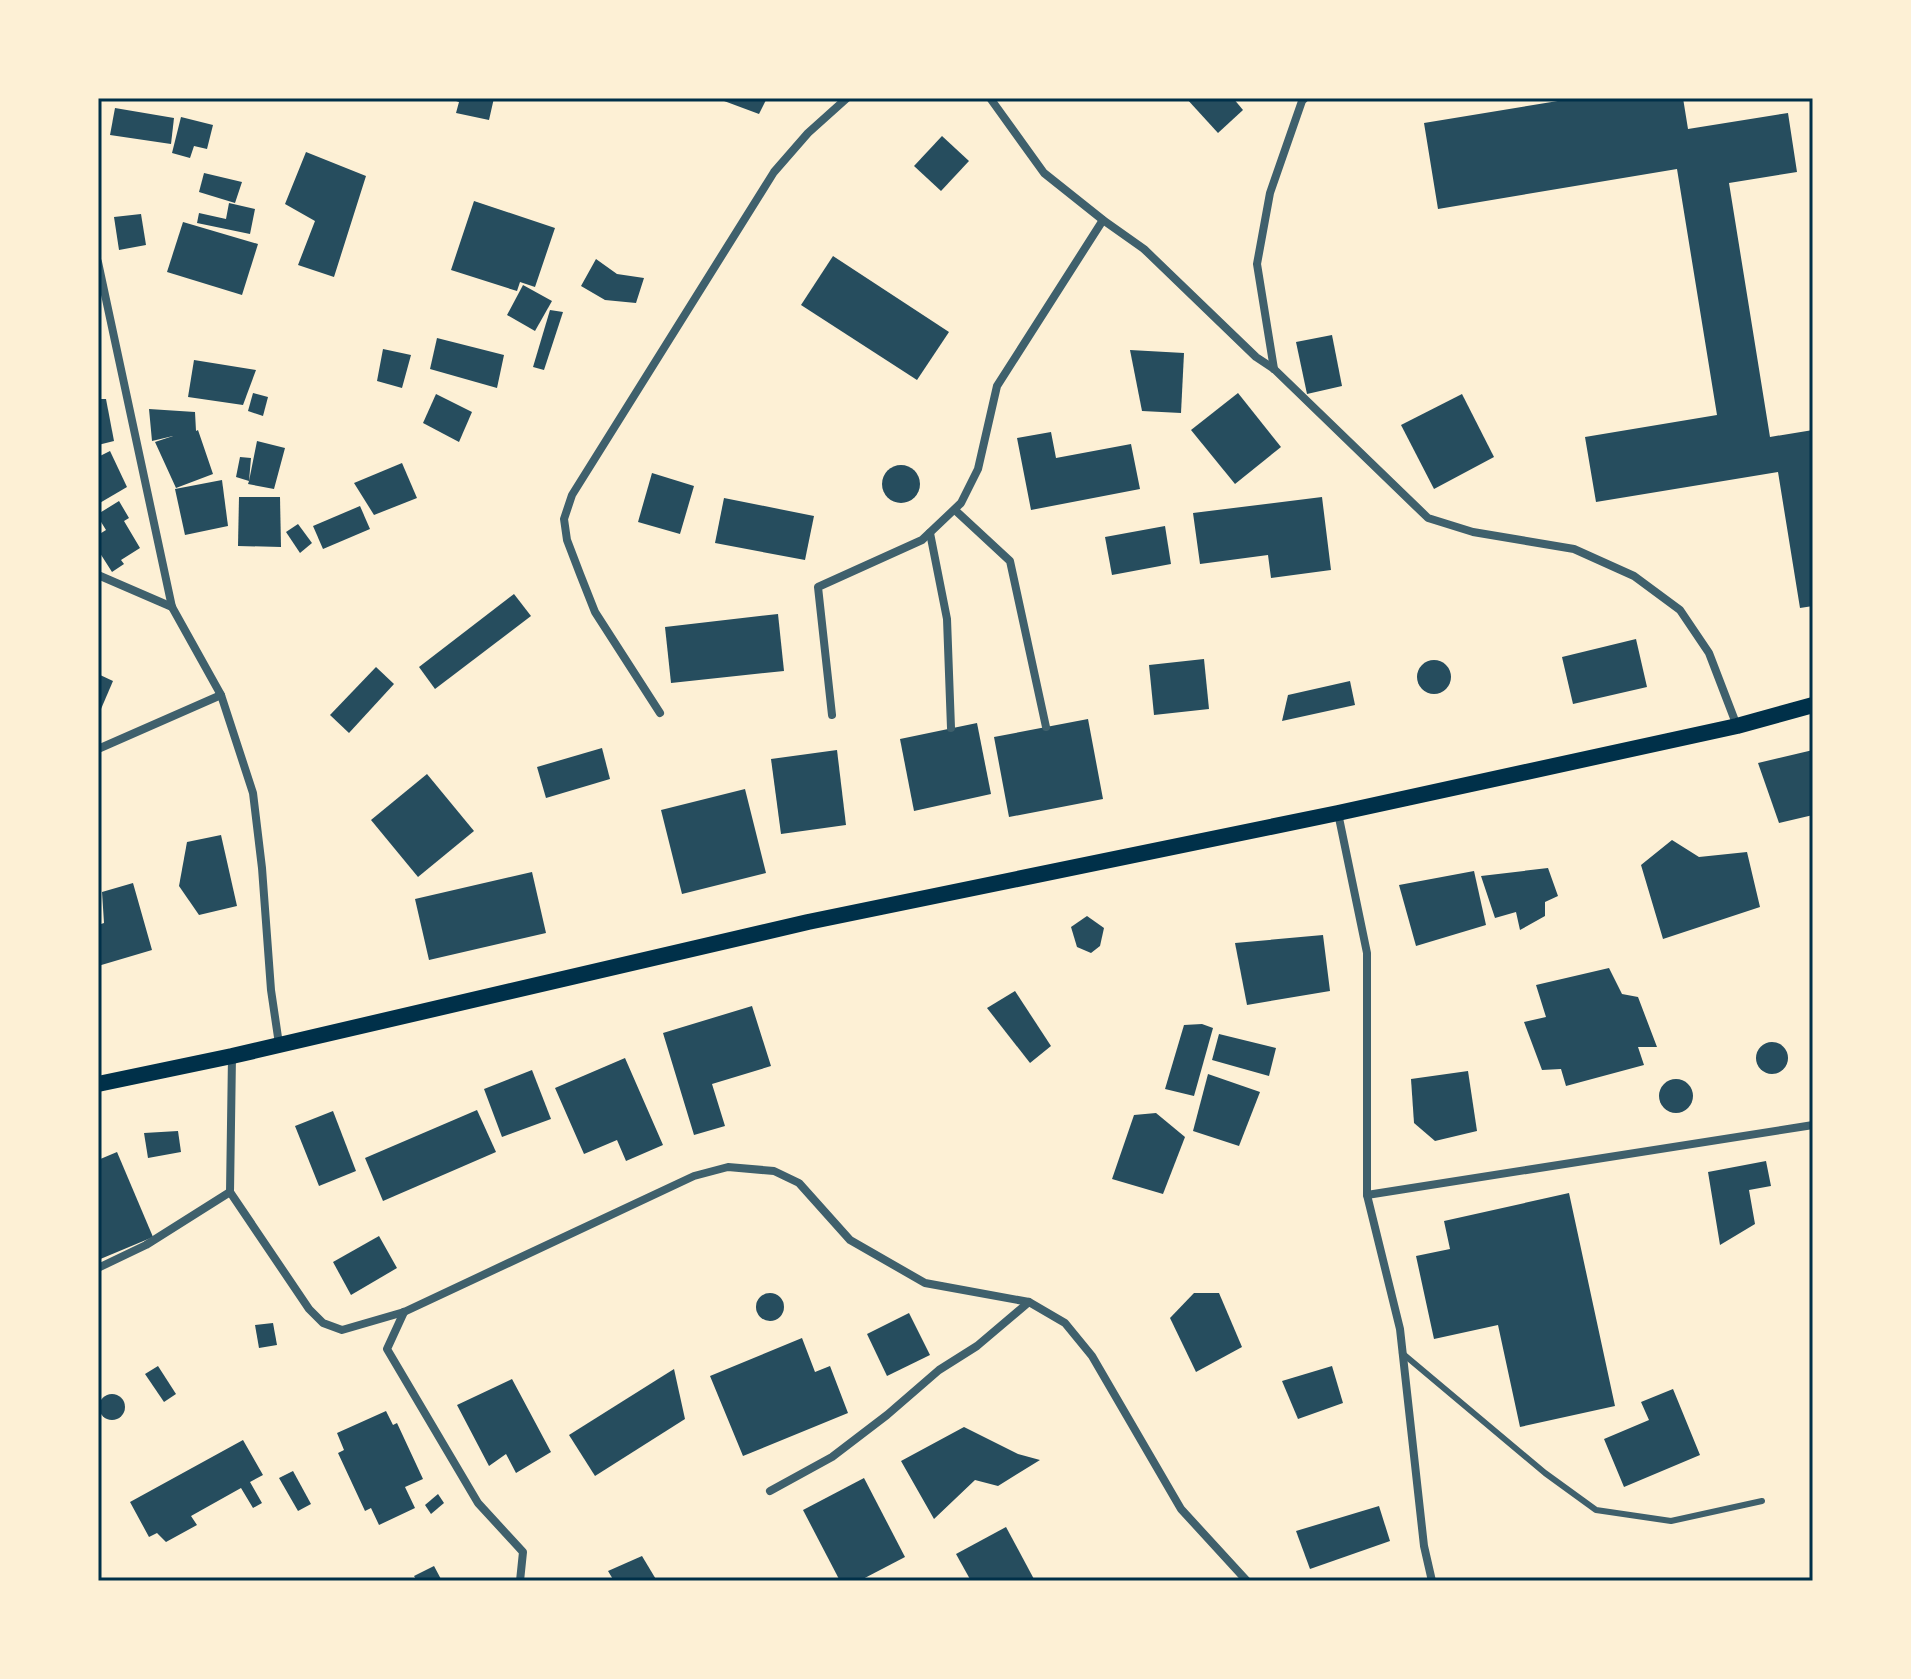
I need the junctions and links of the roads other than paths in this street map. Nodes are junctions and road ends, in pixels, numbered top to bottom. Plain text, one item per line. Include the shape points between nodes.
1 (847, 98) edge
2 (990, 98) edge
3 (1305, 98) edge
4 (1103, 220) junction
5 (98, 262) edge
6 (1274, 369) junction
7 (955, 510) junction
8 (930, 533) junction
9 (98, 575) edge
10 (172, 607) junction
11 (221, 695) junction
12 (1813, 705) edge
13 (660, 713) dead end
14 (832, 715) dead end
15 (1737, 726) junction
16 (1046, 727) dead end
17 (951, 728) dead end
18 (98, 749) edge
19 (1338, 813) junction
20 (279, 1044) junction
21 (232, 1056) junction
22 (98, 1084) edge
23 (1813, 1125) edge
24 (230, 1192) junction
25 (1367, 1195) junction
26 (98, 1268) edge
27 (1029, 1302) junction
28 (404, 1312) junction
29 (1402, 1353) junction
30 (770, 1491) dead end
31 (1762, 1501) dead end
32 (520, 1581) edge
33 (1247, 1581) edge
34 (1432, 1581) edge

1 - 13 street via 774,172 572,495 564,519 595,612
2 - 4 street via 1044,173
3 - 6 street via 1270,193 1257,264
4 - 6 street via 1144,249
4 - 7 street via 997,386 978,469
5 - 10 street
6 - 15 street via 1428,518 1473,532 1574,549 1634,576 1680,610 1709,653
7 - 8 street
7 - 16 street via 1010,561
8 - 14 street via 818,587
8 - 17 street via 947,619
9 - 10 street
10 - 11 street
11 - 18 street
11 - 20 street via 253,793
12 - 15 main road
15 - 19 main road
19 - 20 main road via 808,922
19 - 25 street via 1367,953
20 - 21 main road
21 - 22 main road
21 - 24 street
23 - 25 street
24 - 26 street via 146,1245
24 - 28 street via 323,1323 342,1330
25 - 29 street
27 - 28 street via 925,1283 850,1240 799,1183 774,1171 728,1167 694,1176
27 - 30 street via 832,1457
27 - 33 street via 1065,1323 1092,1356 1181,1509
28 - 32 street via 387,1349 478,1503 523,1552
29 - 31 lane via 1596,1510 1671,1521
29 - 34 street

